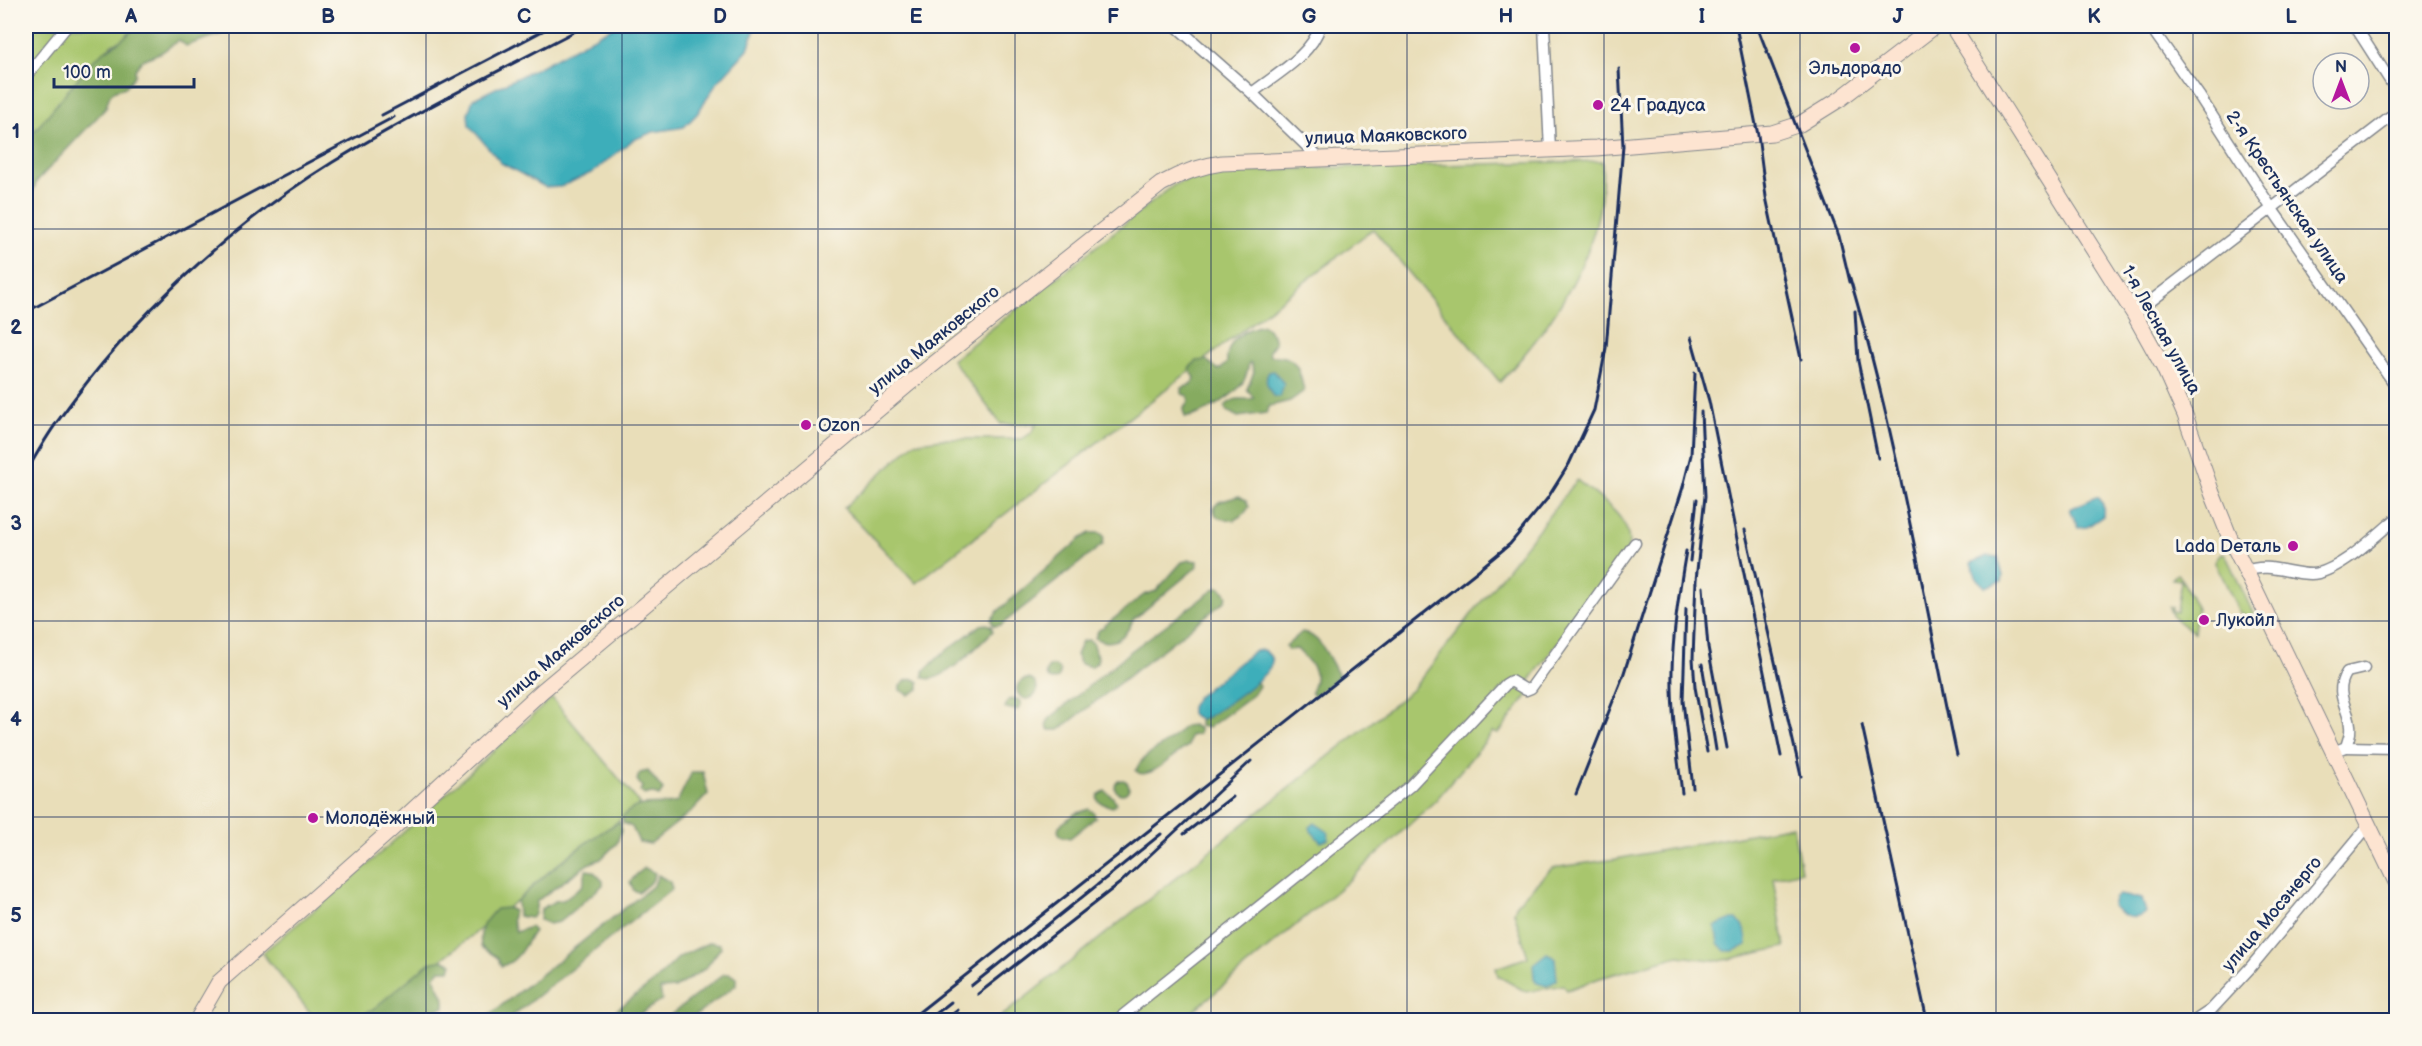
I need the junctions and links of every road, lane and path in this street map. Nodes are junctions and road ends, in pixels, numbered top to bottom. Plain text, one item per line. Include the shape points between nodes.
1 (67, 26) edge
2 (1176, 26) edge
3 (1320, 26) edge
4 (1544, 26) edge
5 (1935, 26) edge
6 (1952, 26) edge
7 (2150, 26) edge
8 (2355, 26) edge
9 (26, 76) edge
10 (2397, 90) edge
11 (1252, 93) junction
12 (2397, 113) edge
13 (1550, 150) junction
14 (1319, 158) junction
15 (2272, 209) junction
16 (2134, 314) junction
17 (2397, 386) edge
18 (2397, 519) edge
19 (1635, 543) dead end
20 (2246, 571) junction
21 (2364, 668) dead end
22 (2397, 748) edge
23 (2339, 749) junction
24 (2369, 825) junction
25 (2397, 882) edge
26 (197, 1020) edge
27 (1117, 1020) edge
28 (2196, 1020) edge

1 - 9 street
2 - 11 street
3 - 11 street via 1316,37 1297,58
4 - 13 street
5 - 13 street, улица Маяковского via 1840,99 1800,124 1744,137
6 - 16 street, 1-я Лесная улица
7 - 15 street, 2-я Крестьянская улица
8 - 10 street
11 - 14 street
12 - 15 street
13 - 14 street, улица Маяковского
14 - 26 street, улица Маяковского via 1203,165 1161,184 911,382 542,691 219,982
15 - 16 street
15 - 17 street, 2-я Крестьянская улица
16 - 20 street, 1-я Лесная улица via 2185,416 2212,493
18 - 20 street via 2328,571 2304,574 2260,567
19 - 27 street via 1531,688 1526,690 1511,681 1506,684 1410,786
20 - 23 street, 1-я Лесная улица via 2312,708
21 - 23 street via 2347,672 2342,679 2340,690 2350,731
22 - 23 street
23 - 24 street, 1-я Лесная улица
24 - 25 street, 1-я Лесная улица
24 - 28 street, улица Мосэнерго via 2250,968 2211,1010

